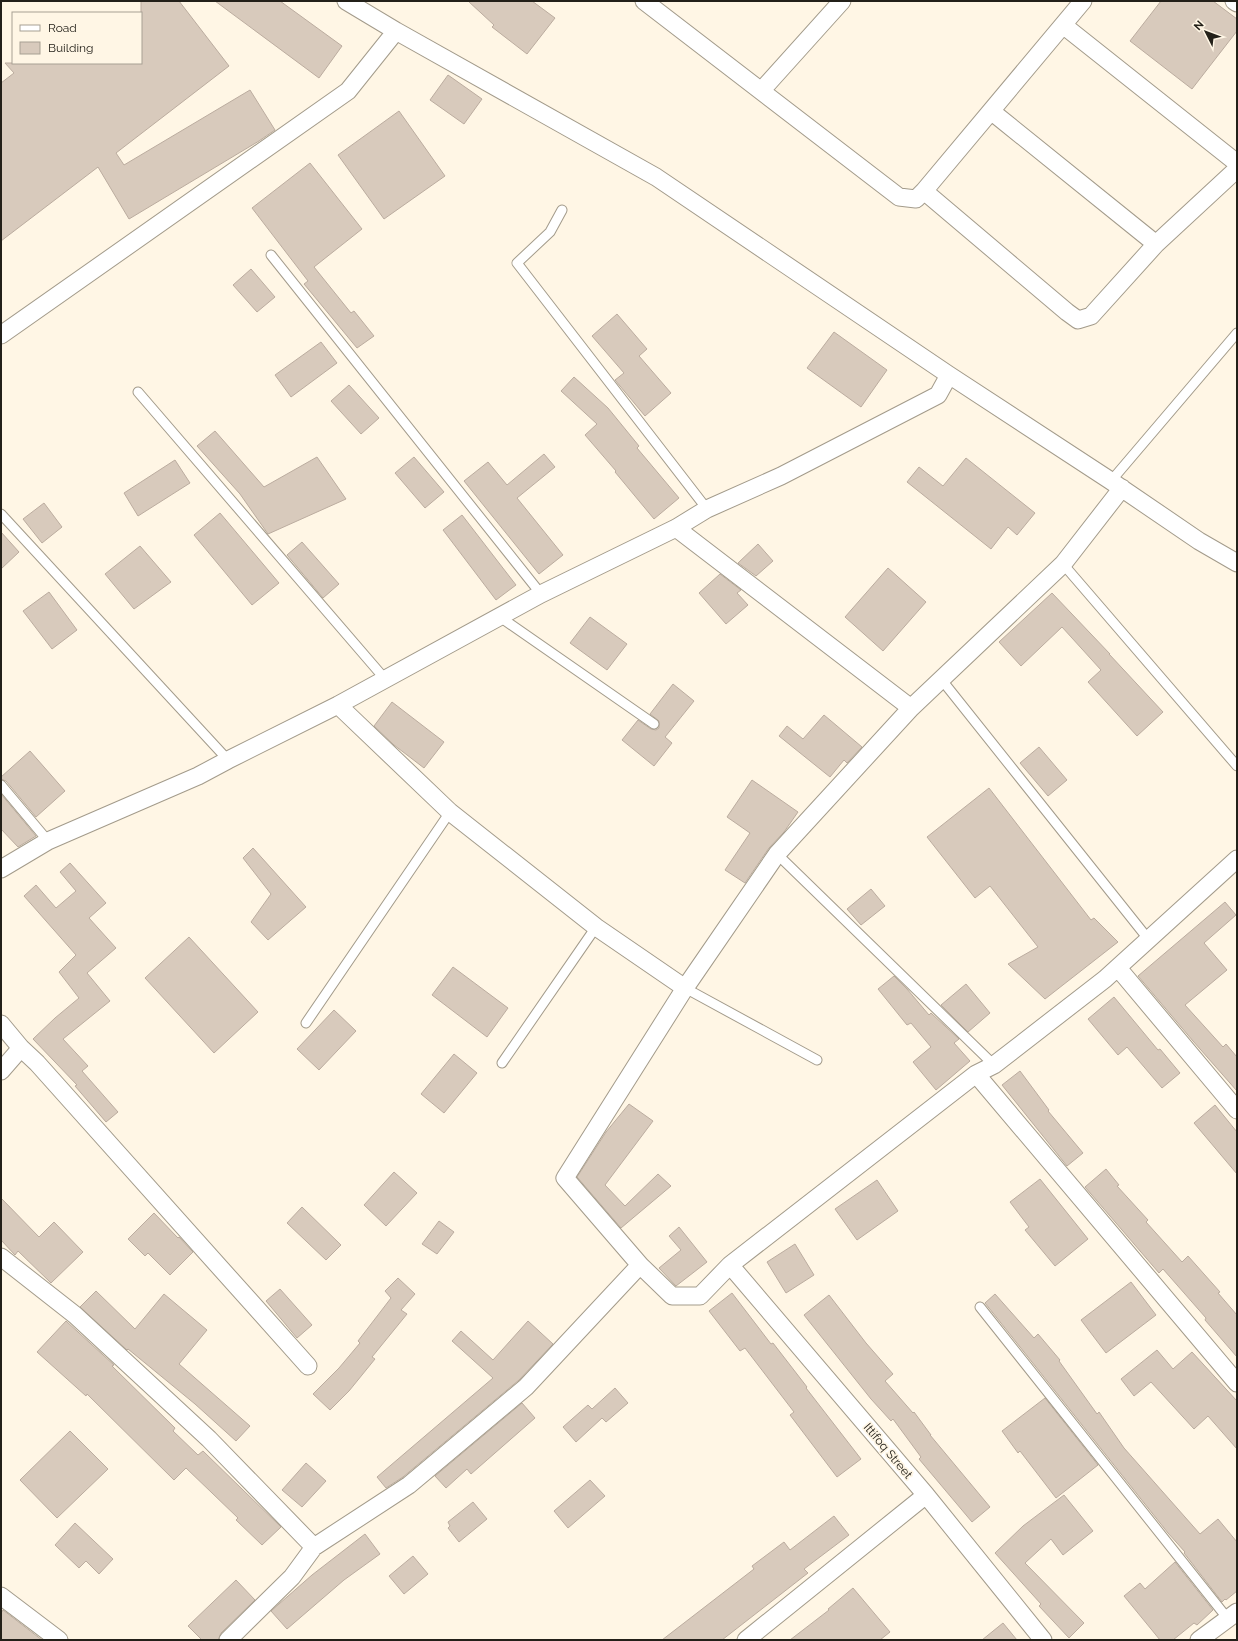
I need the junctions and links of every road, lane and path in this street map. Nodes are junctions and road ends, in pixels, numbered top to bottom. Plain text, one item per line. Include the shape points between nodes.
1 (346, 1) edge
2 (644, 1) edge
3 (1083, 1) edge
4 (1234, 1) edge
5 (840, 2) edge
6 (1237, 3) edge
7 (1063, 25) junction
8 (396, 31) junction
9 (761, 91) junction
10 (991, 111) junction
11 (1237, 163) edge
12 (1237, 169) edge
13 (924, 191) junction
14 (562, 210) dead end
15 (1156, 244) junction
16 (272, 255) dead end
17 (1237, 333) edge
18 (1, 335) edge
19 (950, 375) junction
20 (138, 392) dead end
21 (1116, 485) junction
22 (707, 509) junction
23 (1, 514) edge
24 (676, 528) junction
25 (1237, 563) edge
26 (1063, 564) junction
27 (541, 594) junction
28 (500, 617) junction
29 (385, 679) junction
30 (942, 679) junction
31 (338, 705) junction
32 (911, 708) junction
33 (654, 724) dead end
34 (228, 760) junction
35 (1237, 766) edge
36 (1, 784) edge
37 (450, 812) junction
38 (48, 841) junction
39 (777, 854) junction
40 (1236, 861) edge
41 (1, 869) edge
42 (596, 927) junction
43 (1149, 940) junction
44 (1118, 968) junction
45 (685, 988) junction
46 (306, 1023) dead end
47 (1, 1024) edge
48 (21, 1048) junction
49 (817, 1060) dead end
50 (502, 1063) dead end
51 (994, 1065) junction
52 (1, 1071) edge
53 (976, 1074) junction
54 (1237, 1110) edge
55 (1, 1257) edge
56 (640, 1265) junction
57 (730, 1265) junction
58 (980, 1307) dead end
59 (308, 1366) dead end
60 (1237, 1383) edge
61 (926, 1495) junction
62 (314, 1547) junction
63 (1, 1596) edge
64 (1234, 1618) edge
65 (59, 1640) edge
66 (228, 1640) edge
67 (746, 1640) edge
68 (1043, 1640) edge
69 (1199, 1640) edge

1 - 8 street
2 - 9 street
3 - 7 street
4 - 6 street
5 - 9 street
7 - 10 street
7 - 11 street
8 - 18 street via 348,91
8 - 19 street via 656,177
9 - 13 street via 899,197 916,199
10 - 13 street
10 - 15 street
12 - 15 street
13 - 15 street via 1078,320 1091,316
14 - 22 lane via 550,232 517,263
16 - 27 lane
17 - 21 lane
19 - 21 street
19 - 22 street via 938,395 781,476
20 - 29 lane
21 - 25 street via 1199,541
21 - 26 street
22 - 24 street
23 - 34 lane
24 - 27 street
24 - 32 street
26 - 30 street
26 - 35 lane
27 - 28 street
28 - 29 street
28 - 33 lane
29 - 31 street
30 - 32 street
30 - 43 lane
31 - 34 street
31 - 37 street
32 - 39 street
34 - 38 street via 198,776
36 - 38 lane
37 - 42 street
37 - 46 lane
38 - 41 street
39 - 45 street
39 - 51 lane
40 - 43 street
42 - 45 street
42 - 50 lane
43 - 44 street
44 - 51 street
44 - 54 street
45 - 49 lane
45 - 56 street via 565,1178
47 - 48 street
48 - 52 street
48 - 59 street via 124,1159
51 - 53 street
53 - 57 street
53 - 60 street
55 - 62 street via 75,1315 209,1438
56 - 57 street via 672,1296 700,1296
56 - 62 street via 526,1387 409,1485
57 - 61 street, Ittifoq Street
58 - 64 lane
61 - 67 street
61 - 68 street, Ittifoq Street
62 - 66 street via 292,1577
63 - 65 street
64 - 69 street

